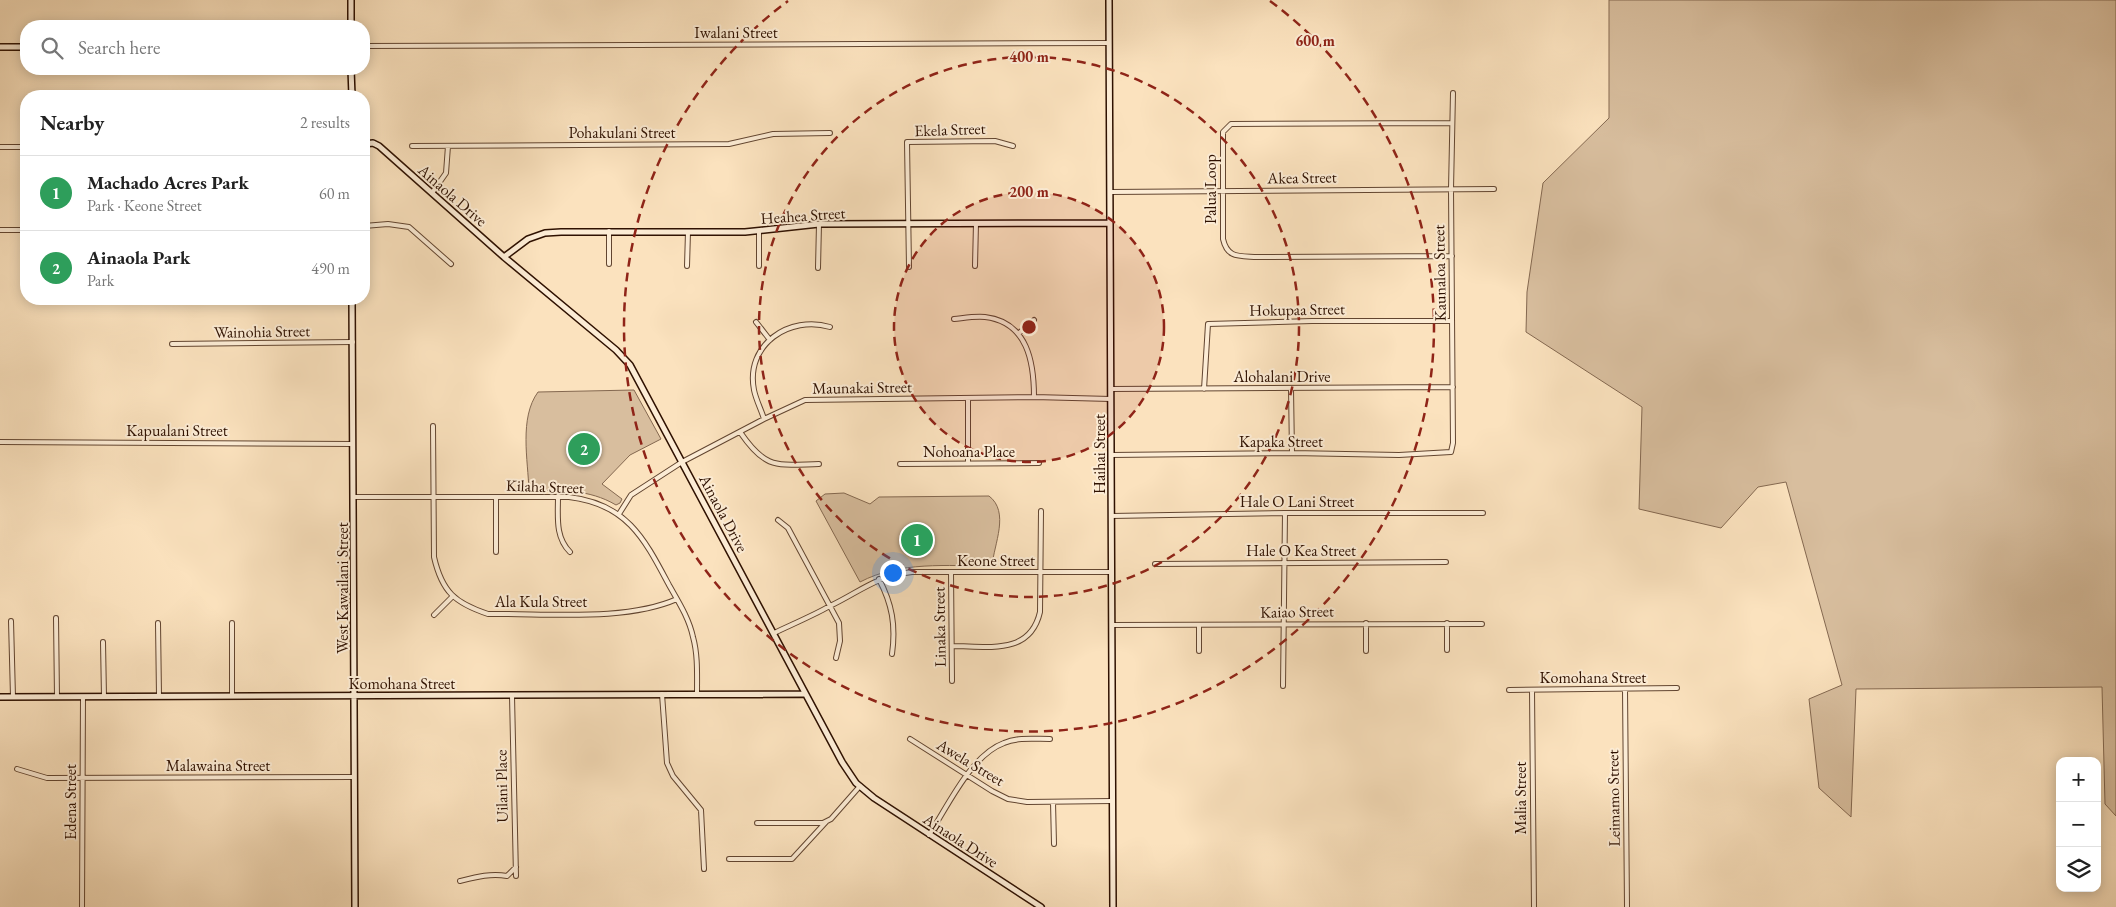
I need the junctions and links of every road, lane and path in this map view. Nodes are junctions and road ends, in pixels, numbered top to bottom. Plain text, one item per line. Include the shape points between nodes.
1 (351, 0) edge
2 (1108, 0) edge
3 (351, 20) edge
4 (1109, 43) junction
5 (370, 46) edge
6 (0, 47) edge
7 (20, 47) edge
8 (352, 75) edge
9 (352, 90) edge
10 (1452, 93) dead end
11 (1451, 123) junction
12 (830, 133) dead end
13 (370, 144) edge
14 (412, 146) dead end
15 (448, 146) junction
16 (1013, 146) dead end
17 (0, 147) edge
18 (20, 147) edge
19 (1451, 189) junction
20 (1494, 189) dead end
21 (1223, 191) junction
22 (1110, 192) junction
23 (432, 193) junction
24 (976, 223) junction
25 (1110, 223) junction
26 (818, 224) junction
27 (908, 224) junction
28 (370, 226) edge
29 (0, 230) edge
30 (20, 230) edge
31 (609, 231) junction
32 (759, 231) junction
33 (688, 232) junction
34 (1452, 256) junction
35 (504, 257) junction
36 (451, 264) dead end
37 (609, 264) dead end
38 (687, 266) dead end
39 (759, 266) dead end
40 (975, 266) dead end
41 (909, 267) dead end
42 (818, 268) dead end
43 (352, 305) edge
44 (954, 319) dead end
45 (1034, 320) dead end
46 (1452, 321) junction
47 (756, 322) dead end
48 (830, 326) dead end
49 (1018, 334) junction
50 (770, 340) junction
51 (353, 342) junction
52 (172, 344) dead end
53 (1453, 387) junction
54 (1291, 388) junction
55 (1111, 389) junction
56 (1204, 389) junction
57 (1034, 397) junction
58 (968, 398) junction
59 (1111, 398) junction
60 (764, 419) junction
61 (432, 426) dead end
62 (740, 432) junction
63 (0, 442) edge
64 (353, 444) junction
65 (1451, 452) joint
66 (1292, 453) junction
67 (1111, 455) junction
68 (682, 462) junction
69 (968, 463) junction
70 (1039, 463) dead end
71 (819, 464) dead end
72 (900, 464) dead end
73 (434, 496) junction
74 (558, 496) junction
75 (354, 497) junction
76 (496, 497) junction
77 (1041, 511) dead end
78 (1285, 513) junction
79 (1483, 513) dead end
80 (619, 514) junction
81 (1111, 516) junction
82 (778, 520) dead end
83 (496, 552) dead end
84 (570, 552) dead end
85 (1283, 562) junction
86 (1446, 562) dead end
87 (1155, 564) dead end
88 (951, 572) junction
89 (1041, 572) junction
90 (1112, 572) junction
91 (879, 579) junction
92 (452, 597) junction
93 (677, 599) junction
94 (832, 606) junction
95 (434, 615) dead end
96 (56, 618) dead end
97 (11, 621) dead end
98 (158, 623) dead end
99 (232, 623) dead end
100 (1366, 623) junction
101 (1447, 623) junction
102 (1283, 624) junction
103 (1482, 624) dead end
104 (1112, 625) junction
105 (1199, 625) junction
106 (774, 633) junction
107 (103, 642) dead end
108 (952, 646) junction
109 (1447, 650) dead end
110 (1199, 651) dead end
111 (1366, 651) dead end
112 (892, 654) dead end
113 (836, 658) dead end
114 (952, 681) dead end
115 (1282, 686) dead end
116 (1676, 688) dead end
117 (1625, 689) junction
118 (1509, 690) dead end
119 (1532, 690) junction
120 (662, 694) junction
121 (697, 694) junction
122 (804, 694) junction
123 (158, 696) junction
124 (232, 696) junction
125 (355, 696) junction
126 (512, 696) junction
127 (0, 697) edge
128 (13, 697) junction
129 (57, 697) junction
130 (83, 697) junction
131 (104, 697) junction
132 (910, 739) dead end
133 (1050, 739) dead end
134 (17, 769) dead end
135 (968, 776) junction
136 (354, 777) junction
137 (82, 778) junction
138 (860, 786) junction
139 (1112, 801) junction
140 (1053, 802) junction
141 (827, 821) junction
142 (757, 823) dead end
143 (929, 834) junction
144 (1054, 844) dead end
145 (730, 859) dead end
146 (516, 867) junction
147 (704, 869) dead end
148 (516, 876) dead end
149 (460, 881) dead end
150 (82, 907) edge
151 (355, 907) edge
152 (1041, 907) edge
153 (1113, 907) edge
154 (1534, 907) edge
155 (1627, 907) edge

1 - 3 street
2 - 4 street, Haihai Street
4 - 5 street, Iwalani Street
4 - 22 street, Haihai Street
6 - 7 street
8 - 9 street
10 - 11 street, Kaunaloa Street
11 - 19 street, Kaunaloa Street
11 - 21 street, Palua Loop via 1231,124 1223,132
12 - 15 street, Pohakulani Street via 773,134 729,144
13 - 23 street, Ainaola Drive via 379,146
14 - 15 street, Pohakulani Street
15 - 23 street via 446,173
16 - 27 street, Ekela Street via 995,141 907,142
17 - 18 street
19 - 20 street, Akea Street
19 - 21 street, Akea Street
19 - 34 street, Kaunaloa Street
21 - 22 street, Akea Street
21 - 34 street, Palua Loop via 1223,239 1225,249 1235,256
22 - 25 street, Haihai Street
23 - 35 street, Ainaola Drive
24 - 25 street, Heahea Street
24 - 27 street, Heahea Street
24 - 40 street
25 - 55 street, Haihai Street
26 - 27 street, Heahea Street
26 - 32 street, Heahea Street
26 - 42 street
27 - 41 street
28 - 36 street via 409,227
29 - 30 street
31 - 33 street, Heahea Street
31 - 35 street, Heahea Street via 538,235
31 - 37 street
32 - 33 street, Heahea Street
32 - 39 street
33 - 38 street
34 - 46 street, Kaunaloa Street
35 - 68 street, Ainaola Drive via 630,365
43 - 51 street, West Kawailani Street
44 - 49 street via 992,318
45 - 49 street
46 - 53 street, Kaunaloa Street
46 - 56 street, Hokupaa Street via 1312,320 1208,324
47 - 50 street
48 - 50 street via 797,324
49 - 57 street via 1032,362
50 - 60 street via 756,360 754,374 754,388
51 - 52 street, Wainohia Street
51 - 64 street, West Kawailani Street
53 - 54 street, Alohalani Drive
53 - 65 street, Kaunaloa Street via 1454,443
54 - 56 street, Alohalani Drive
54 - 66 street
55 - 56 street, Alohalani Drive
55 - 59 street, Haihai Street
57 - 58 street, Maunakai Street
57 - 59 street, Maunakai Street
58 - 60 street, Maunakai Street via 817,399 795,403
58 - 69 street
59 - 67 street, Haihai Street
60 - 62 street, Maunakai Street
61 - 73 street, Ala Kula Street
62 - 68 street, Maunakai Street
62 - 71 street via 757,455 772,463
63 - 64 street, Kapualani Street
64 - 75 street, West Kawailani Street
65 - 66 street, Kapaka Street via 1399,455
66 - 67 street, Kapaka Street
67 - 81 street, Haihai Street
68 - 80 street, Maunakai Street via 631,496
68 - 106 street, Ainaola Drive
69 - 70 street, Nohoana Place
69 - 72 street, Nohoana Place
73 - 75 street, Kilaha Street
73 - 76 street, Kilaha Street
73 - 92 street, Ala Kula Street via 434,557 438,574
74 - 76 street, Kilaha Street
74 - 80 street, Kilaha Street via 587,499
74 - 84 street via 559,532 562,544
75 - 125 street, West Kawailani Street
76 - 83 street
77 - 89 street
78 - 79 street, Hale O Lani Street
78 - 81 street, Hale O Lani Street
78 - 85 street
80 - 93 street, Kilaha Street via 647,543
81 - 90 street, Haihai Street
82 - 94 street via 788,528
85 - 86 street, Hale O Kea Street
85 - 87 street, Hale O Kea Street
85 - 102 street
88 - 89 street, Keone Street
88 - 91 street, Keone Street via 912,572
88 - 108 street, Linaka Street
89 - 90 street, Keone Street
89 - 108 street via 1040,612 1026,638 1005,646
90 - 104 street, Haihai Street
91 - 94 street, Keone Street
91 - 112 street via 894,620
92 - 93 street, Ala Kula Street via 467,607 488,614 630,613
92 - 95 street
93 - 121 street, Kilaha Street via 693,636
94 - 106 street, Keone Street
94 - 113 street via 841,632
96 - 129 street
97 - 128 street
98 - 123 street
99 - 124 street
100 - 101 street, Kaiao Street
100 - 102 street, Kaiao Street
100 - 111 street
101 - 103 street, Kaiao Street
101 - 109 street
102 - 105 street, Kaiao Street
102 - 115 street
104 - 105 street, Kaiao Street
104 - 139 street, Haihai Street
105 - 110 street
106 - 122 street, Ainaola Drive
107 - 131 street
108 - 114 street, Linaka Street
116 - 117 street, Komohana Street
117 - 119 street, Komohana Street
117 - 155 street, Leimamo Street
118 - 119 street, Komohana Street
119 - 154 street, Malia Street
120 - 121 street, Komohana Street
120 - 126 street, Komohana Street
120 - 147 street via 667,762 673,776 702,810
121 - 122 street, Komohana Street
122 - 138 street, Ainaola Drive via 842,762
123 - 124 street, Komohana Street
123 - 131 street, Komohana Street
124 - 125 street, Komohana Street
125 - 126 street, Komohana Street
125 - 136 street, West Kawailani Street
126 - 146 street, Uilani Place
127 - 128 street, Komohana Street
128 - 129 street, Komohana Street
129 - 130 street, Komohana Street
130 - 131 street, Komohana Street
130 - 137 street, Edena Street
132 - 135 street, Awela Street
133 - 135 street via 1004,742 981,757
134 - 137 street, Malawaina Street via 47,778
135 - 140 street, Awela Street via 1008,798
135 - 143 street
136 - 137 street, Malawaina Street
136 - 151 street, West Kawailani Street
137 - 150 street, Edena Street
138 - 141 street
138 - 143 street, Ainaola Drive
139 - 140 street, Awela Street
139 - 153 street, Haihai Street
140 - 144 street
141 - 142 street via 815,824
141 - 145 street via 792,859
143 - 152 street, Ainaola Drive
146 - 148 street, Uilani Place
146 - 149 street via 507,876 472,876

